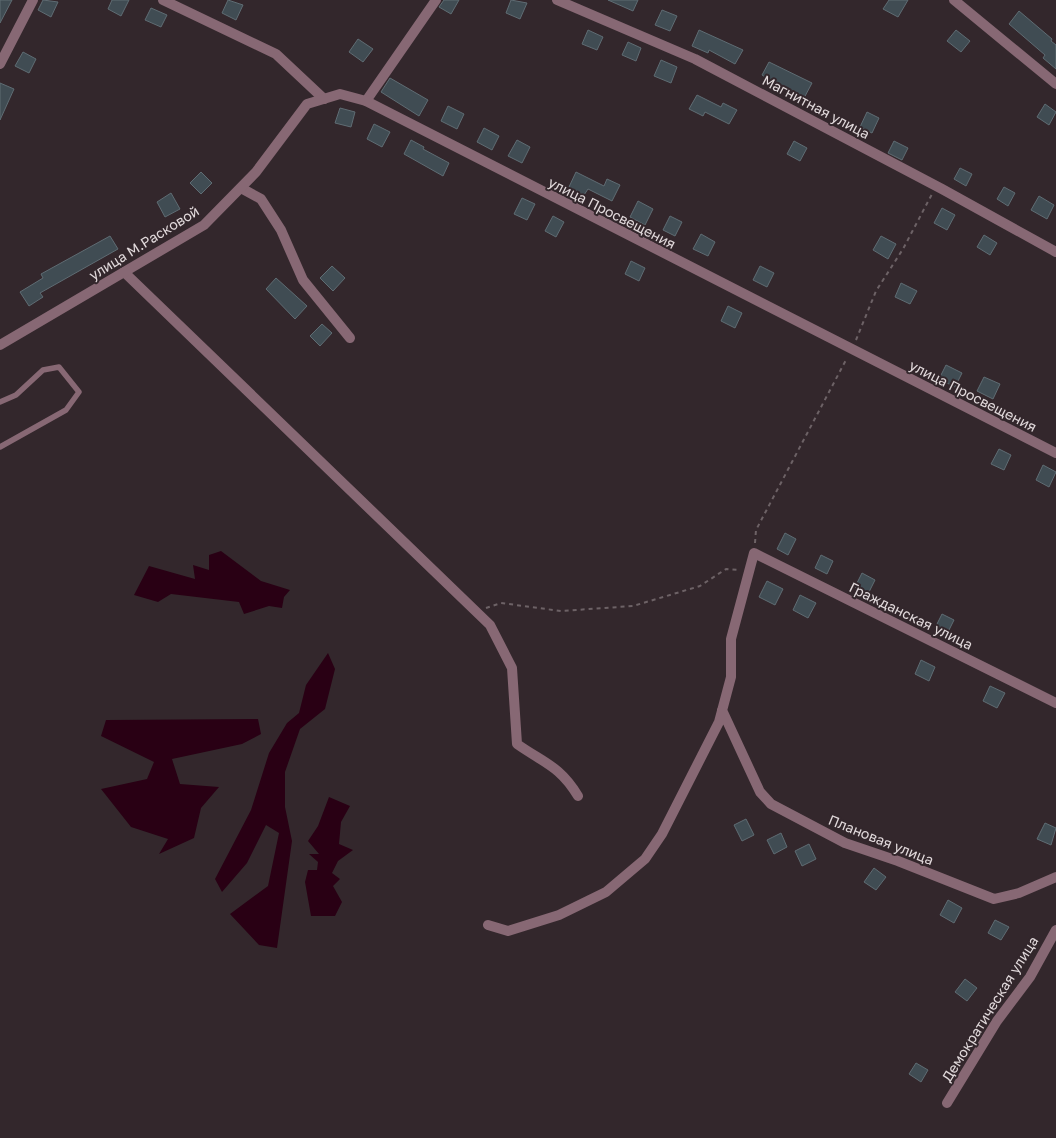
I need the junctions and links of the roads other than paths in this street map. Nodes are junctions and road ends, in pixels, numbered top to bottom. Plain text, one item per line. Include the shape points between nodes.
1 (33, 0) edge
2 (163, 0) edge
3 (436, 0) edge
4 (557, 0) edge
5 (954, 0) edge
6 (0, 64) edge
7 (1056, 84) edge
8 (324, 99) junction
9 (366, 101) junction
10 (241, 188) junction
11 (1056, 252) edge
12 (124, 272) junction
13 (350, 338) dead end
14 (0, 345) edge
15 (0, 402) edge
16 (0, 447) edge
17 (1056, 453) edge
18 (1056, 704) edge
19 (722, 710) junction
20 (578, 796) dead end
21 (1056, 877) edge
22 (488, 925) dead end
23 (1056, 930) edge
24 (947, 1103) dead end

1 - 6 street
2 - 8 street via 276,54
3 - 9 street
4 - 11 street, Магнитная улица via 695,60
5 - 7 street
8 - 9 street, улица Просвещения via 340,94
8 - 10 street, улица М.Расковой via 307,104
9 - 17 street, улица Просвещения
10 - 12 street, улица М.Расковой via 204,225
10 - 13 street via 262,199 281,230 303,280
12 - 14 street, улица М.Расковой
12 - 20 street via 490,625 512,668 517,744 556,767
15 - 16 lane via 16,395 43,370 59,368 79,392 66,410
18 - 19 street, Гражданская улица via 754,553 731,639 731,677
19 - 21 street, Плановая улица via 760,792 771,804 845,843 994,899
19 - 22 street via 719,722 662,834 645,859 627,876 606,892 559,915 508,930
23 - 24 street, Демократическая улица via 1030,977 996,1021

